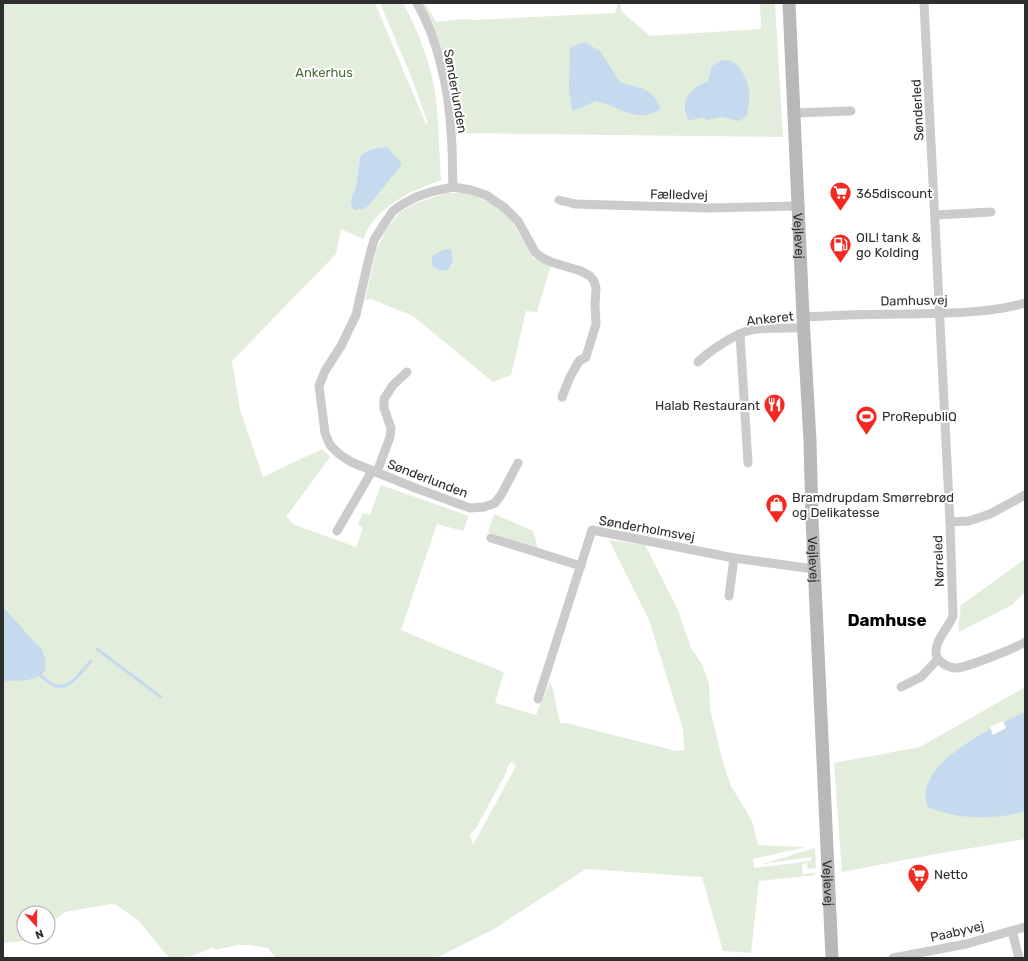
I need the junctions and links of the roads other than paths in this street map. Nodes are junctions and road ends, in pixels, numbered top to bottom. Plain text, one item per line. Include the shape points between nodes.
1 (417, 3) edge
2 (789, 3) edge
3 (924, 3) edge
4 (850, 111) dead end
5 (794, 113) junction
6 (452, 187) junction
7 (559, 200) dead end
8 (798, 206) junction
9 (991, 212) dead end
10 (935, 215) junction
11 (1025, 303) edge
12 (939, 313) junction
13 (803, 322) junction
14 (740, 335) junction
15 (698, 362) dead end
16 (407, 372) dead end
17 (562, 396) dead end
18 (518, 463) dead end
19 (748, 463) dead end
20 (374, 472) junction
21 (1025, 495) edge
22 (950, 522) junction
23 (337, 531) dead end
24 (492, 538) dead end
25 (734, 558) junction
26 (581, 566) junction
27 (814, 570) junction
28 (730, 596) dead end
29 (1025, 642) edge
30 (938, 659) junction
31 (900, 687) dead end
32 (538, 699) dead end
33 (1025, 927) edge
34 (1012, 931) junction
35 (832, 958) edge
36 (893, 958) edge
37 (1019, 958) edge

1 - 6 street, Sønderlunden via 435,47 443,78 452,132
2 - 5 street, Vejlevej
3 - 10 street, Sønderled
4 - 5 street
5 - 8 street, Vejlevej
6 - 17 street, Sønderlunden via 486,195 518,221 541,257 581,271 594,281 596,324 593,338 586,357 579,361
6 - 20 street, Sønderlunden via 416,197 403,204 384,224 374,240 368,258 356,315 319,386 325,433 330,445 344,459
7 - 8 street, Fælledvej via 575,204 692,207
8 - 13 street, Vejlevej
9 - 10 street
10 - 12 street, Sønderled
11 - 12 street, Damhusvej via 995,309
12 - 13 street, Damhusvej via 855,314
12 - 22 street, Nørreled
13 - 14 street, Ankeret via 749,330
13 - 27 street, Vejlevej
14 - 15 street, Ankeret via 705,355
14 - 19 street, Ankeret
16 - 20 street, Sønderlunden via 393,384 384,399 384,408 391,428 390,437
18 - 20 street, Sønderlunden via 495,504 470,508
20 - 23 street, Sønderlunden
21 - 22 street via 990,514 969,521
22 - 30 street, Nørreled via 953,616 937,644
24 - 26 street
25 - 26 street, Sønderholmsvej via 592,530
25 - 27 street, Sønderholmsvej
25 - 28 street
26 - 32 street, Sønderholmsvej
27 - 35 street, Vejlevej
29 - 30 street via 957,668
30 - 31 street via 921,677
33 - 34 street, Paabyvej
34 - 36 street, Paabyvej via 966,944
34 - 37 street

